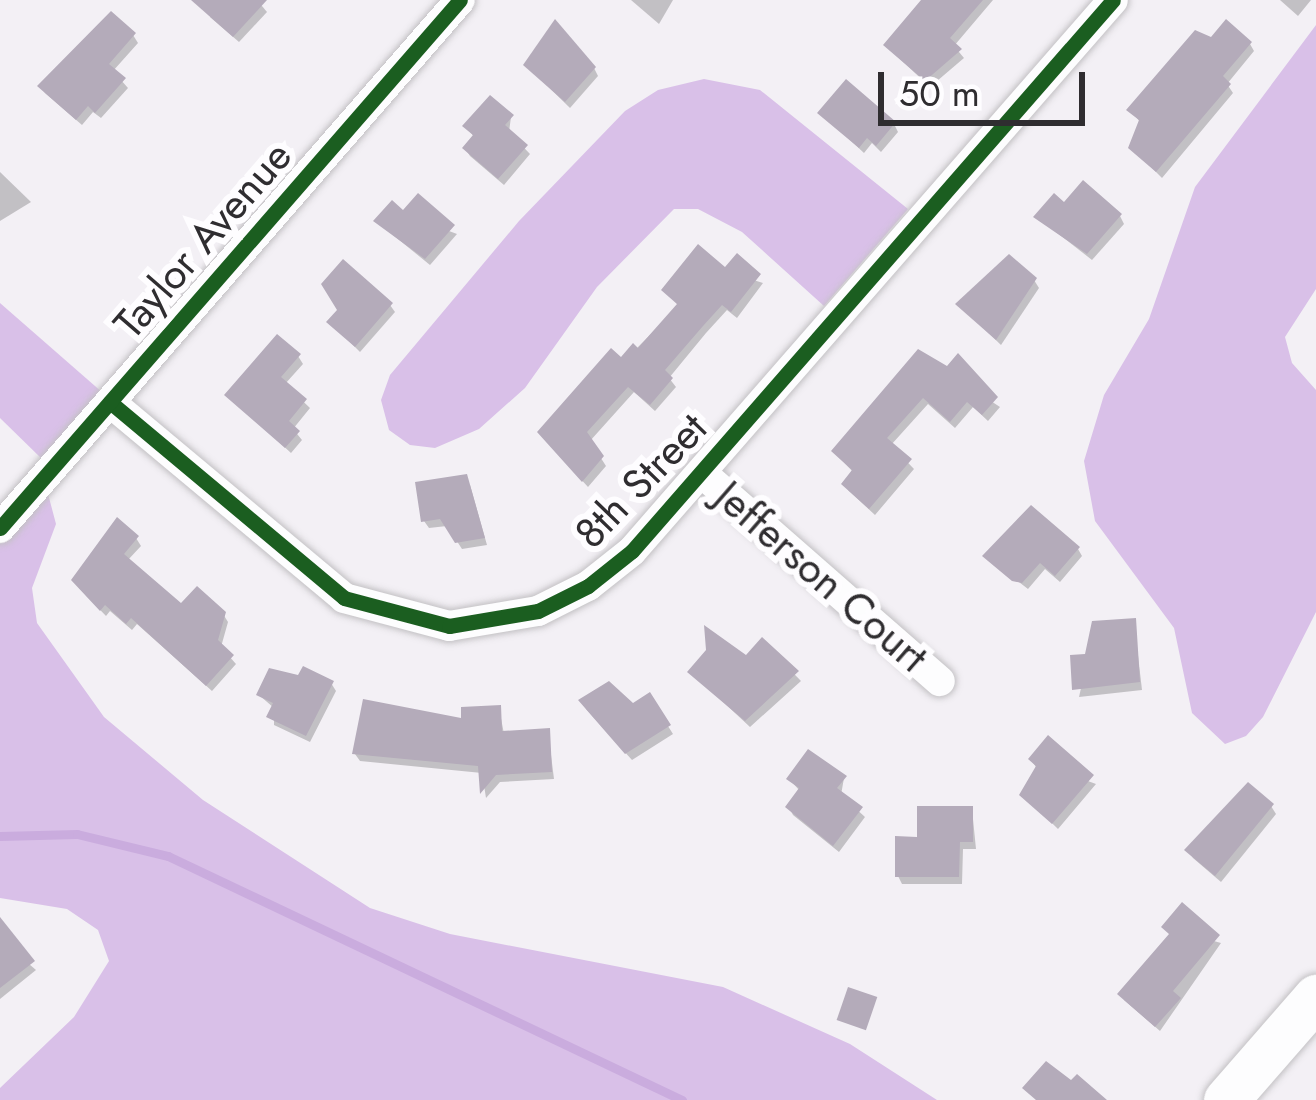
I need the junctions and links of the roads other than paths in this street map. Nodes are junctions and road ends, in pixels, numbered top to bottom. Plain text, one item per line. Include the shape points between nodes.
1 (460, 0) edge
2 (1113, 0) edge
3 (110, 402) junction
4 (702, 472) junction
5 (0, 528) edge
6 (940, 681) dead end
7 (1316, 997) edge
8 (1226, 1100) edge

1 - 3 street, Taylor Avenue
2 - 4 street, 8th Street
3 - 4 street, 8th Street via 319,583 369,610 434,625 490,624 573,595 617,565
3 - 5 street, Taylor Avenue
4 - 6 street, Jefferson Court
7 - 8 street

